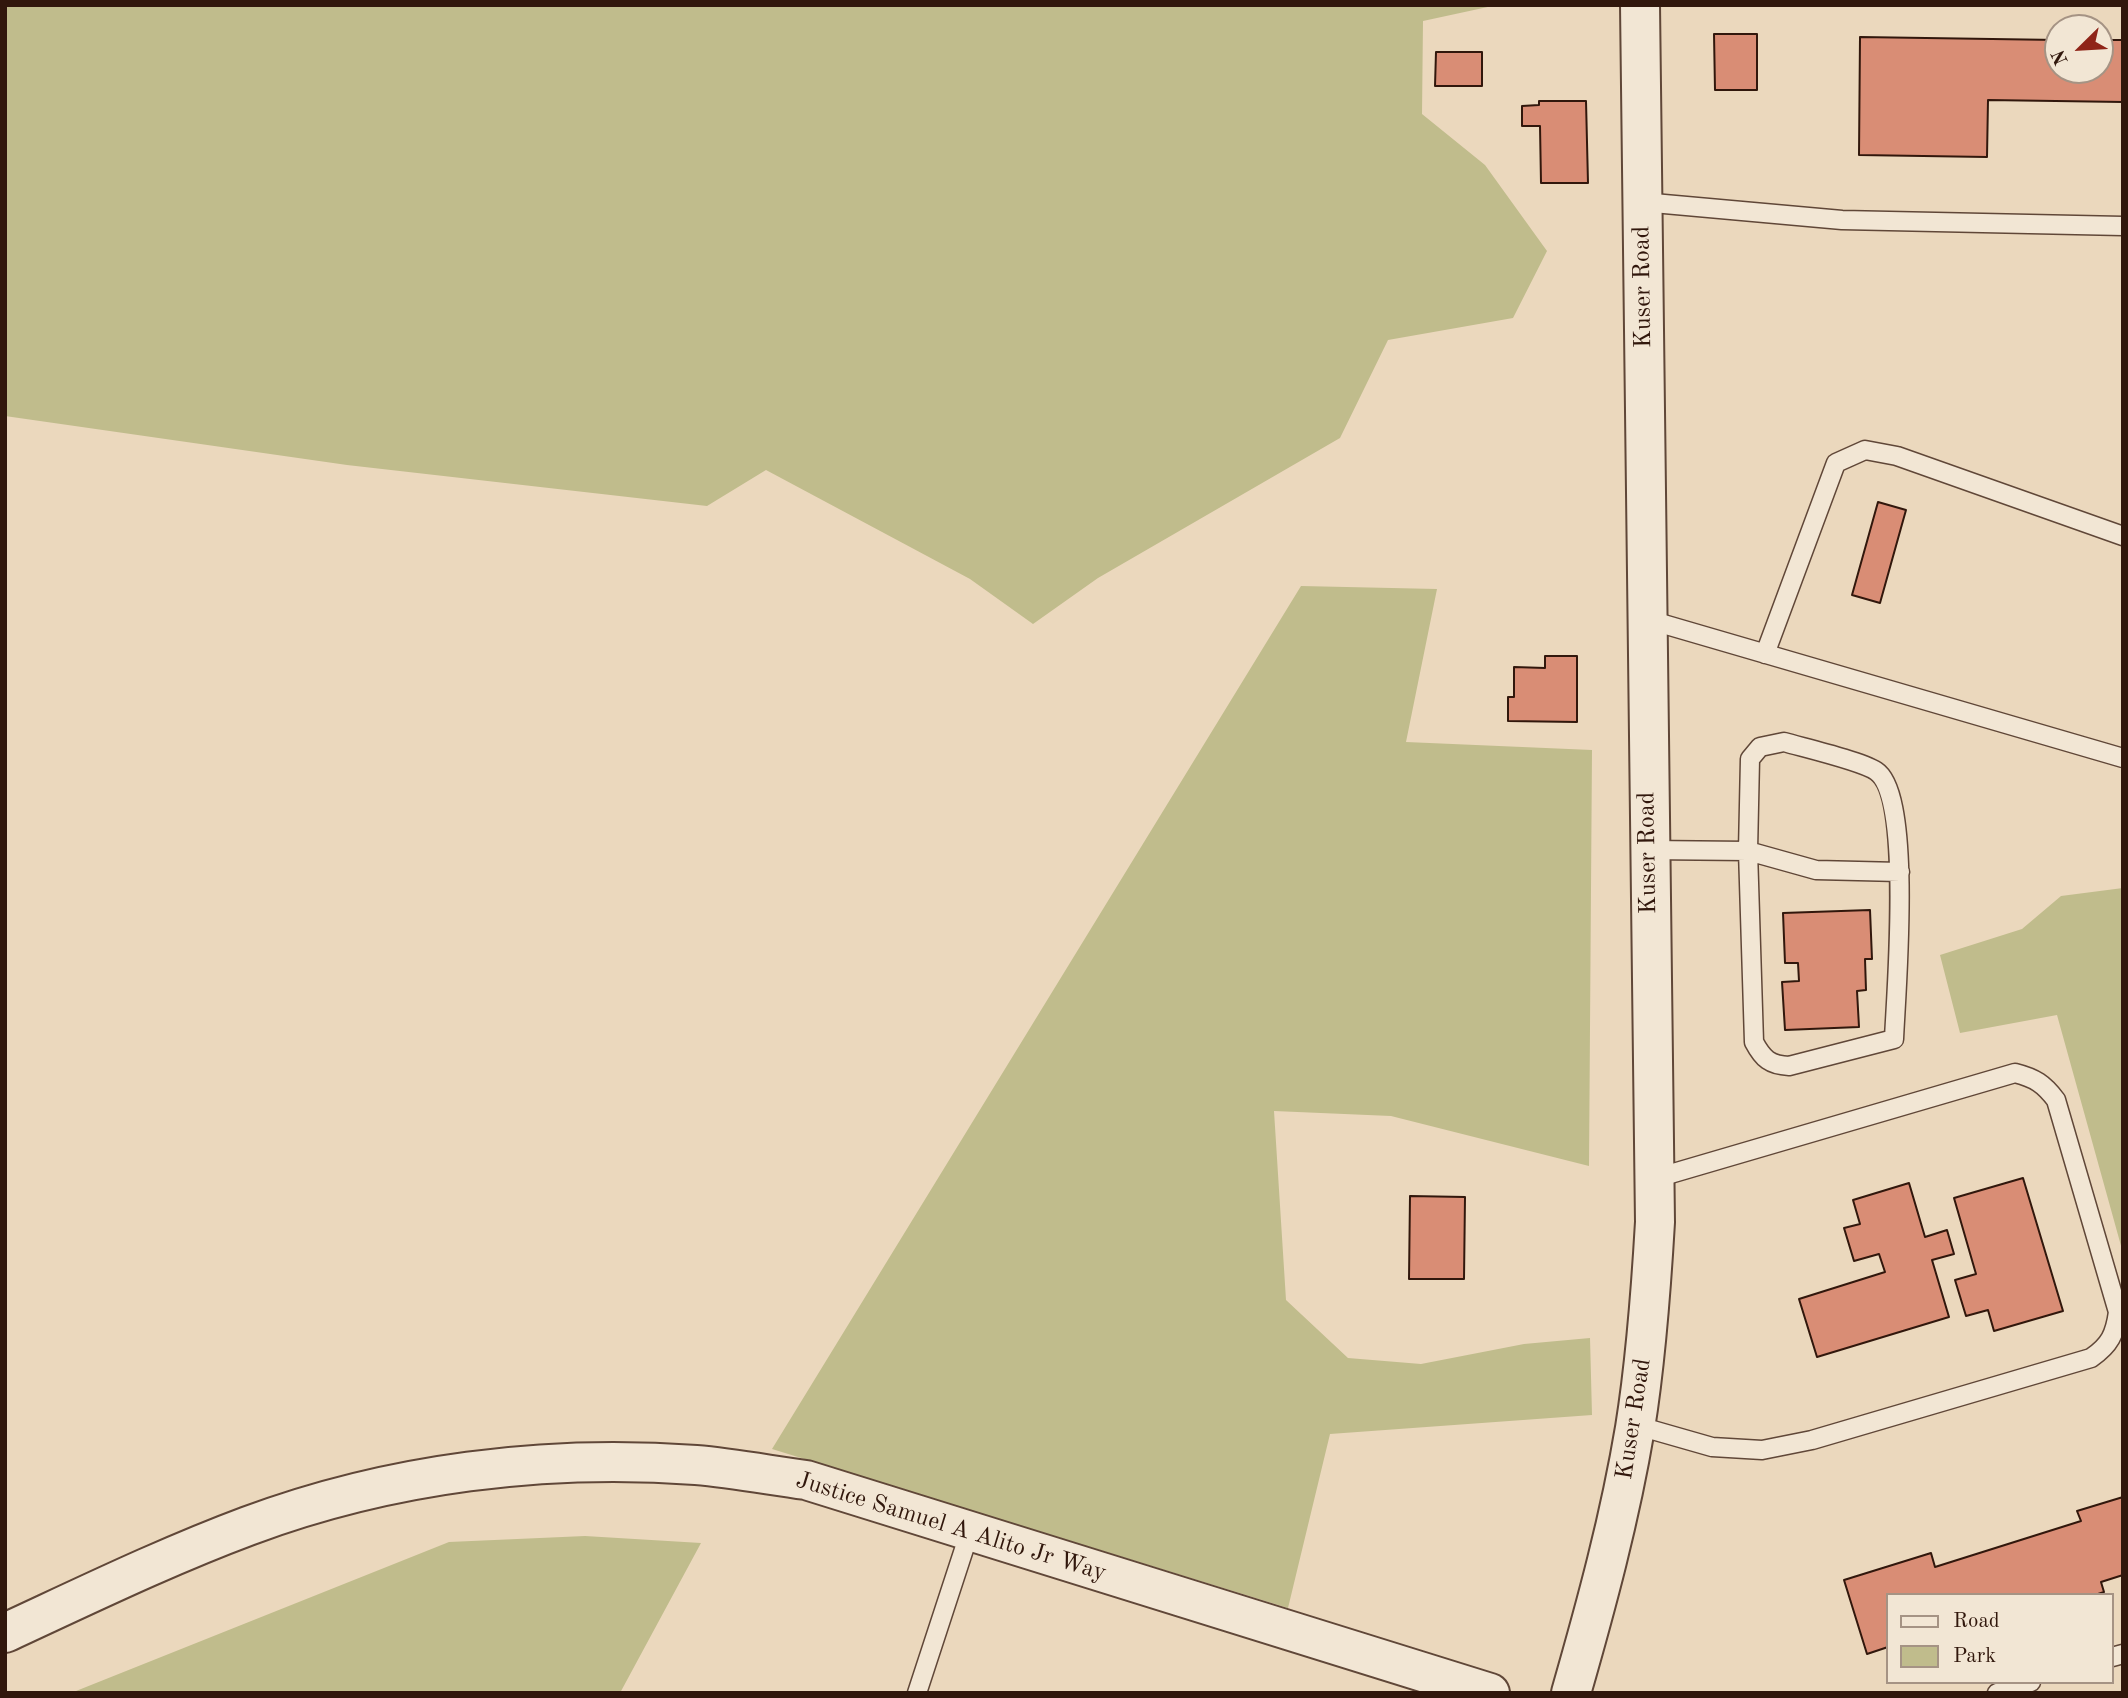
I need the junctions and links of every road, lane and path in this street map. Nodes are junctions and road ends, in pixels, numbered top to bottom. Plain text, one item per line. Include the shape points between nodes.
1 (1640, 5) edge
2 (1642, 202) junction
3 (2123, 226) edge
4 (2123, 536) edge
5 (1646, 619) junction
6 (1765, 654) junction
7 (2123, 758) edge
8 (1648, 850) junction
9 (1748, 851) junction
10 (1900, 872) junction
11 (1653, 1179) junction
12 (1635, 1425) junction
13 (970, 1531) junction
14 (5, 1633) edge
15 (2025, 1684) edge
16 (917, 1693) edge
17 (1490, 1693) edge
18 (1571, 1693) edge
19 (1997, 1693) edge

1 - 2 street, Kuser Road
2 - 3 lane via 1842,220
2 - 5 street, Kuser Road
4 - 6 lane via 1898,457 1865,450 1836,463
5 - 6 lane
5 - 8 street, Kuser Road
6 - 7 lane
8 - 9 lane
8 - 11 street, Kuser Road
9 - 10 lane via 1816,870
9 - 10 lane via 1750,759 1759,747 1784,742 1876,770 1888,781 1896,806
9 - 10 lane via 1754,1042 1773,1065 1789,1066 1894,1039
11 - 12 street, Kuser Road via 1649,1324
11 - 12 lane via 2015,1073 2030,1077 2044,1084 2056,1100 2118,1312 2115,1334 2091,1358 1812,1440 1762,1450 1712,1447
12 - 18 street, Kuser Road via 1602,1585
13 - 14 street, Justice Samuel A Alito Jr Way via 806,1480 697,1465 606,1461 515,1466 424,1478 335,1498 248,1526
13 - 16 lane
13 - 17 street, Justice Samuel A Alito Jr Way
15 - 19 lane

